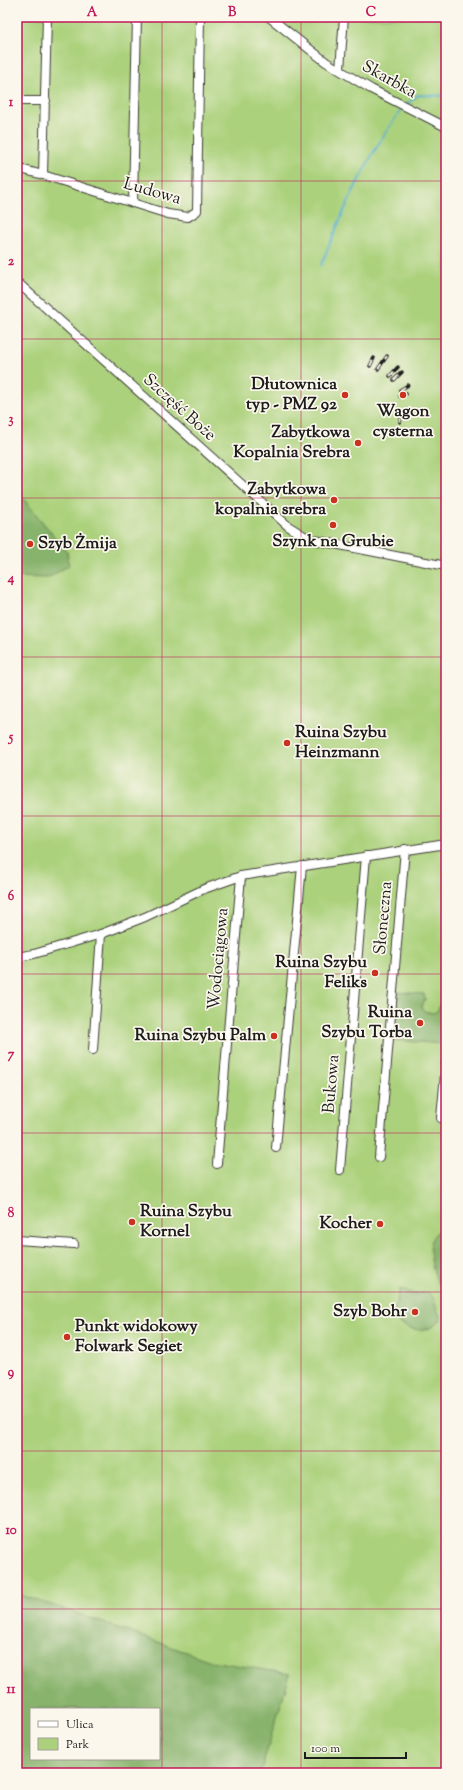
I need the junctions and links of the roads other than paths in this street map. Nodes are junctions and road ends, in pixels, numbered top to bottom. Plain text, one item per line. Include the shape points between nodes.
1 (47, 17) edge
2 (137, 17) edge
3 (200, 17) edge
4 (269, 17) edge
5 (344, 17) edge
6 (340, 69) junction
7 (17, 101) edge
8 (46, 101) junction
9 (446, 127) edge
10 (17, 168) edge
11 (43, 175) junction
12 (133, 203) junction
13 (17, 282) edge
14 (446, 566) edge
15 (446, 844) edge
16 (405, 849) junction
17 (366, 856) junction
18 (302, 866) junction
19 (241, 876) junction
20 (101, 934) junction
21 (17, 957) edge
22 (93, 1050) dead end
23 (446, 1063) edge
24 (441, 1118) dead end
25 (276, 1148) dead end
26 (379, 1157) dead end
27 (217, 1164) dead end
28 (340, 1170) dead end
29 (17, 1240) edge
30 (74, 1244) dead end

1 - 8 street
2 - 12 street
3 - 12 street, Ludowa via 197,210 188,217 168,214
4 - 6 street, Skarbka via 326,62
5 - 6 street, Skarbka
6 - 9 street, Skarbka via 370,88
7 - 8 street
8 - 11 street
10 - 11 street, Ludowa
11 - 12 street, Ludowa
13 - 14 street, Szczęść Boże via 288,526 310,539
15 - 16 street, Wodociągowa
16 - 17 street, Wodociągowa
16 - 26 street, Słoneczna
17 - 18 street, Wodociągowa
17 - 28 street, Bukowa
18 - 19 street, Wodociągowa
18 - 25 street
19 - 20 street, Wodociągowa via 204,889 146,918
19 - 27 street, Wodociągowa
20 - 21 street, Wodociągowa
20 - 22 street
23 - 24 street
29 - 30 street

